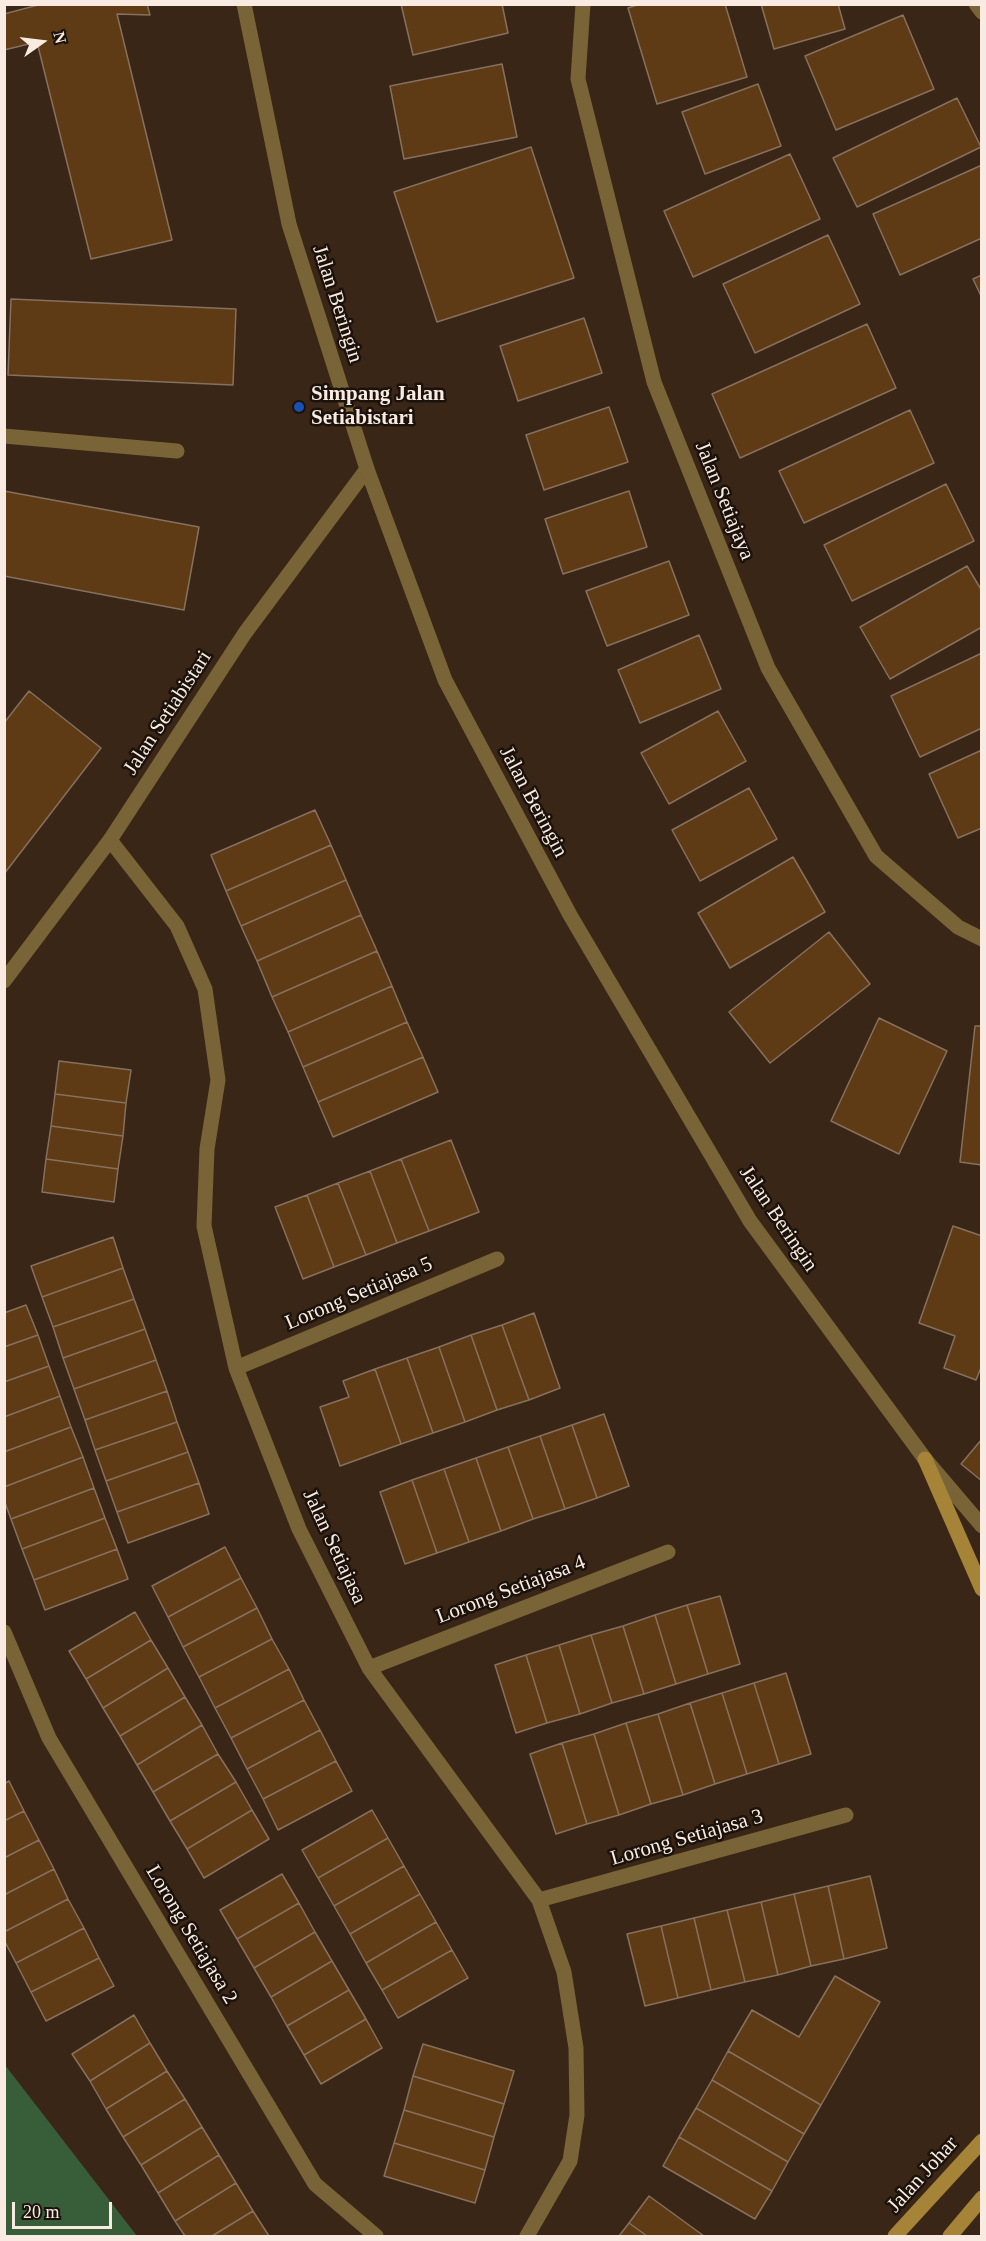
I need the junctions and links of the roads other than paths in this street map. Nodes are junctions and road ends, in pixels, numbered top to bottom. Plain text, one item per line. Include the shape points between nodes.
1 (244, 4) edge
2 (583, 4) edge
3 (976, 4) edge
4 (981, 12) edge
5 (4, 436) edge
6 (177, 451) dead end
7 (367, 469) junction
8 (110, 840) junction
9 (981, 939) edge
10 (4, 981) edge
11 (497, 1259) dead end
12 (236, 1368) junction
13 (926, 1460) junction
14 (981, 1526) edge
15 (668, 1552) dead end
16 (981, 1589) edge
17 (4, 1632) edge
18 (369, 1668) junction
19 (846, 1815) dead end
20 (539, 1900) junction
21 (981, 2141) edge
22 (981, 2198) edge
23 (376, 2236) edge
24 (527, 2236) edge
25 (895, 2236) edge
26 (950, 2236) edge

1 - 7 street, Jalan Beringin via 290,225
2 - 9 street, Jalan Setiajaya via 578,79 654,382 768,668 876,856 957,927
3 - 4 street
5 - 6 street
7 - 8 street, Jalan Setiabistari via 245,633
7 - 13 street, Jalan Beringin via 445,680 570,915 750,1221
8 - 10 street, Jalan Setiabistari
8 - 12 street, Jalan Setiajasa via 177,926 205,989 218,1080 207,1149 204,1226
11 - 12 street, Lorong Setiajasa 5
12 - 18 street, Jalan Setiajasa via 299,1529
13 - 14 street, Jalan Beringin
13 - 16 main road
15 - 18 street, Lorong Setiajasa 4
17 - 23 street, Lorong Setiajasa 2 via 49,1738 315,2184
18 - 20 street, Jalan Setiajasa
19 - 20 street, Lorong Setiajasa 3
20 - 24 street, Jalan Setiajasa via 564,1972 576,2048 577,2115 570,2161
21 - 25 main road, Jalan Johar
22 - 26 main road

